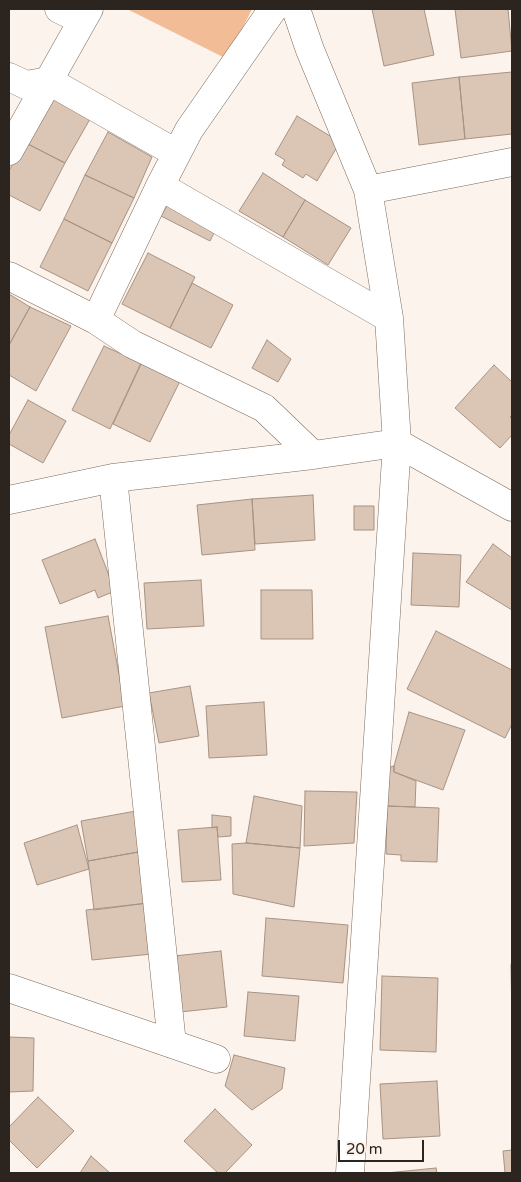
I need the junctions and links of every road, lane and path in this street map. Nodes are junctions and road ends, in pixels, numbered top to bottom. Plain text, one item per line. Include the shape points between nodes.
1 (273, 9) edge
2 (296, 9) edge
3 (77, 12) edge
4 (9, 77) edge
5 (49, 81) junction
6 (9, 151) edge
7 (176, 153) junction
8 (512, 162) edge
9 (160, 186) junction
10 (368, 190) junction
11 (9, 276) edge
12 (389, 318) junction
13 (96, 320) junction
14 (397, 443) junction
15 (313, 455) junction
16 (113, 478) junction
17 (9, 500) edge
18 (512, 507) edge
19 (9, 988) edge
20 (172, 1044) junction
21 (216, 1059) dead end
22 (350, 1173) edge

1 - 7 street
2 - 10 street
3 - 5 street
4 - 5 street via 26,85
5 - 6 street
5 - 7 street
7 - 9 street
8 - 10 street
9 - 12 street
9 - 13 street
10 - 12 street
11 - 13 street
12 - 14 street
13 - 15 street via 132,344 264,408
14 - 15 street
14 - 18 street
14 - 22 street
15 - 16 street
16 - 17 street
16 - 20 street
19 - 20 street
20 - 21 street

